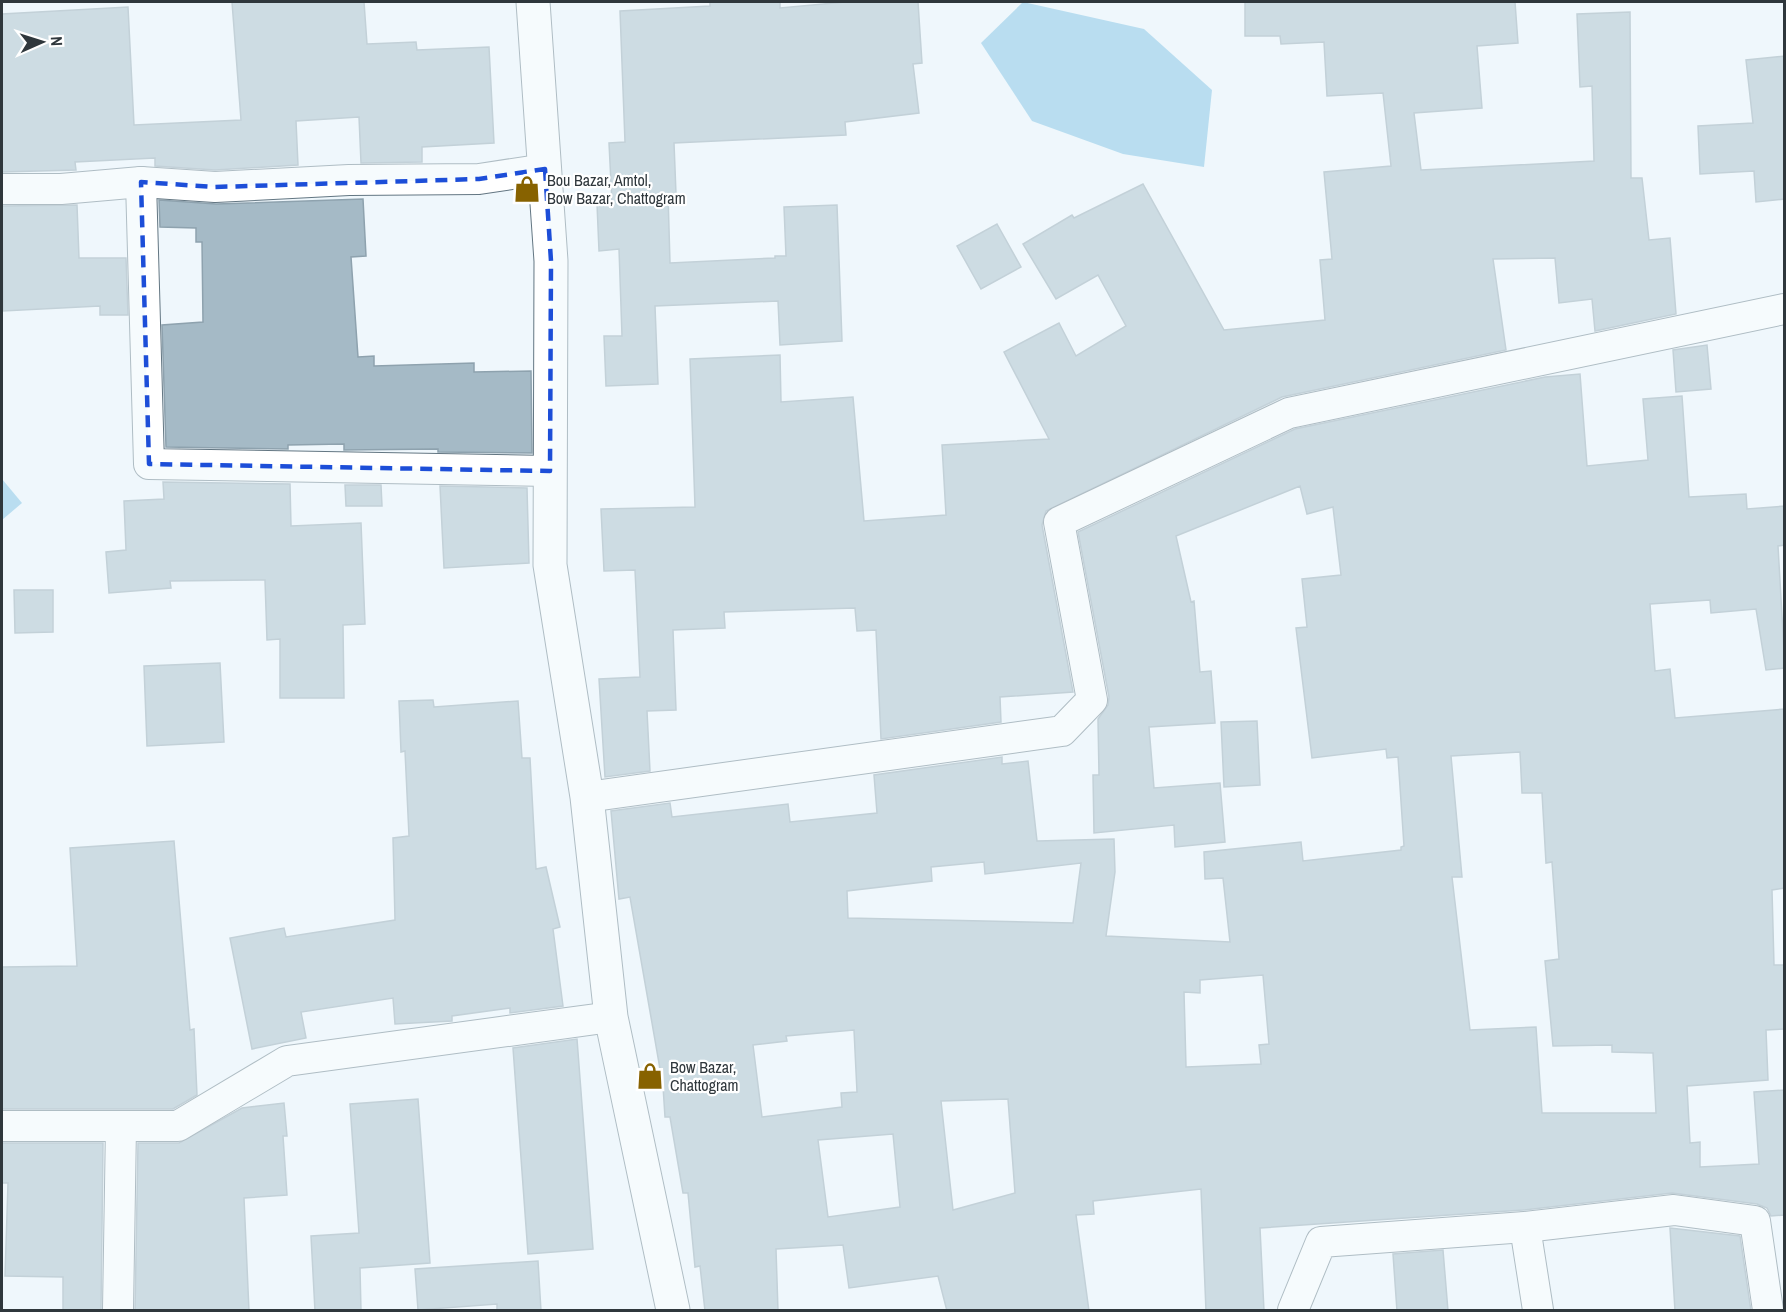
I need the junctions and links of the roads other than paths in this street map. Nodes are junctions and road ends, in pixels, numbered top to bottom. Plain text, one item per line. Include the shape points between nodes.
1 (533, 2) edge
2 (545, 169) junction
3 (141, 182) junction
4 (2, 189) edge
5 (1785, 309) edge
6 (550, 471) junction
7 (587, 797) junction
8 (611, 1017) junction
9 (2, 1126) edge
10 (121, 1126) junction
11 (1525, 1227) junction
12 (118, 1311) edge
13 (673, 1311) edge
14 (1293, 1311) edge
15 (1538, 1311) edge
16 (1768, 1311) edge

1 - 2 street
2 - 3 street via 479,179 215,187
2 - 6 street via 551,261
3 - 4 street
3 - 6 street via 149,464
5 - 7 street via 1289,413 1059,522 1092,700 1062,731
6 - 7 street via 550,565
7 - 8 street
8 - 10 street via 286,1061 177,1126
8 - 13 street
9 - 10 street
10 - 12 street
11 - 14 street via 1321,1242
11 - 15 street
11 - 16 street via 1674,1210 1755,1221

